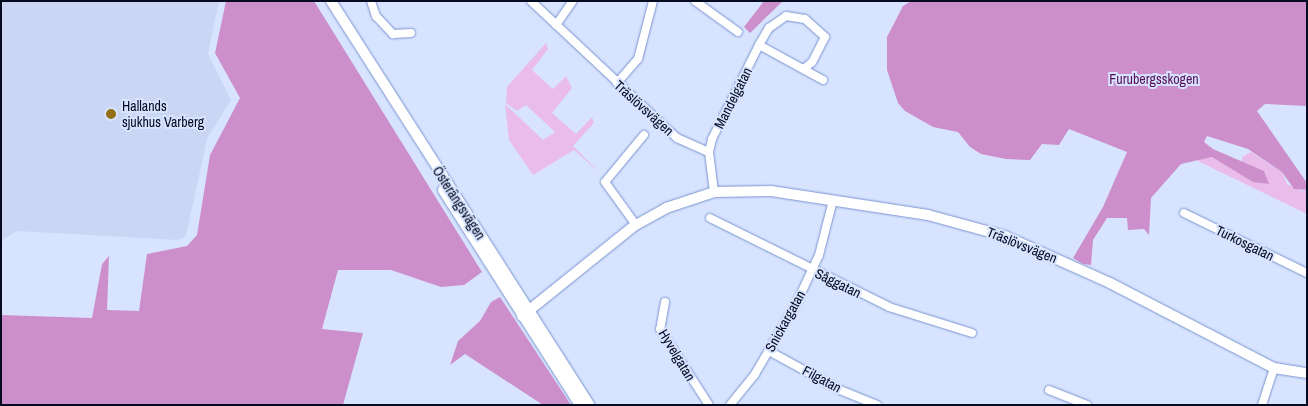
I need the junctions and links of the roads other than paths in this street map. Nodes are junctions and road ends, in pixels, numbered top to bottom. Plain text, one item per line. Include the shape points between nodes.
1 (324, 1) edge
2 (331, 1) edge
3 (372, 1) edge
4 (531, 1) edge
5 (573, 1) edge
6 (653, 1) edge
7 (695, 1) edge
8 (556, 26) junction
9 (738, 32) dead end
10 (411, 34) dead end
11 (759, 45) junction
12 (804, 69) junction
13 (822, 80) dead end
14 (617, 83) junction
15 (644, 135) dead end
16 (709, 152) junction
17 (714, 192) junction
18 (833, 200) junction
19 (1184, 213) dead end
20 (710, 218) dead end
21 (636, 225) junction
22 (812, 270) junction
23 (1307, 274) edge
24 (665, 302) dead end
25 (525, 314) junction
26 (972, 333) dead end
27 (769, 350) junction
28 (1274, 368) junction
29 (1307, 373) edge
30 (1049, 390) dead end
31 (580, 405) edge
32 (589, 405) edge
33 (709, 405) edge
34 (730, 405) edge
35 (877, 405) edge
36 (1087, 405) edge
37 (1262, 405) edge

1 - 25 street, Österängsvägen
2 - 25 street, Österängsvägen
3 - 10 street via 376,16 393,34
4 - 8 street, Träslövsvägen
5 - 8 street
6 - 14 street via 638,58
7 - 9 street
8 - 14 street, Träslövsvägen
11 - 12 street
11 - 12 street, Mandelgatan via 769,28 786,16 804,19 825,37
11 - 16 street, Mandelgatan via 712,139
12 - 13 street
14 - 16 street, Träslövsvägen via 677,138
15 - 21 street, Träslövsvägen via 605,182
16 - 17 street
17 - 18 street, Träslövsvägen via 771,191
17 - 21 street, Träslövsvägen via 666,208
18 - 22 street, Snickargatan
18 - 28 street, Träslövsvägen via 928,215 1005,236 1110,283
19 - 23 street, Turkosgatan
20 - 22 street, Såggatan
21 - 25 street, Träslövsvägen
22 - 26 street, Såggatan via 889,307
22 - 27 street, Snickargatan
24 - 33 street, Hyvelgatan via 660,330
25 - 31 street, Österängsvägen
25 - 32 street, Österängsvägen
27 - 34 street, Snickargatan
27 - 35 street, Filgatan via 840,390
28 - 29 street, Träslövsvägen
28 - 37 street
30 - 36 street

